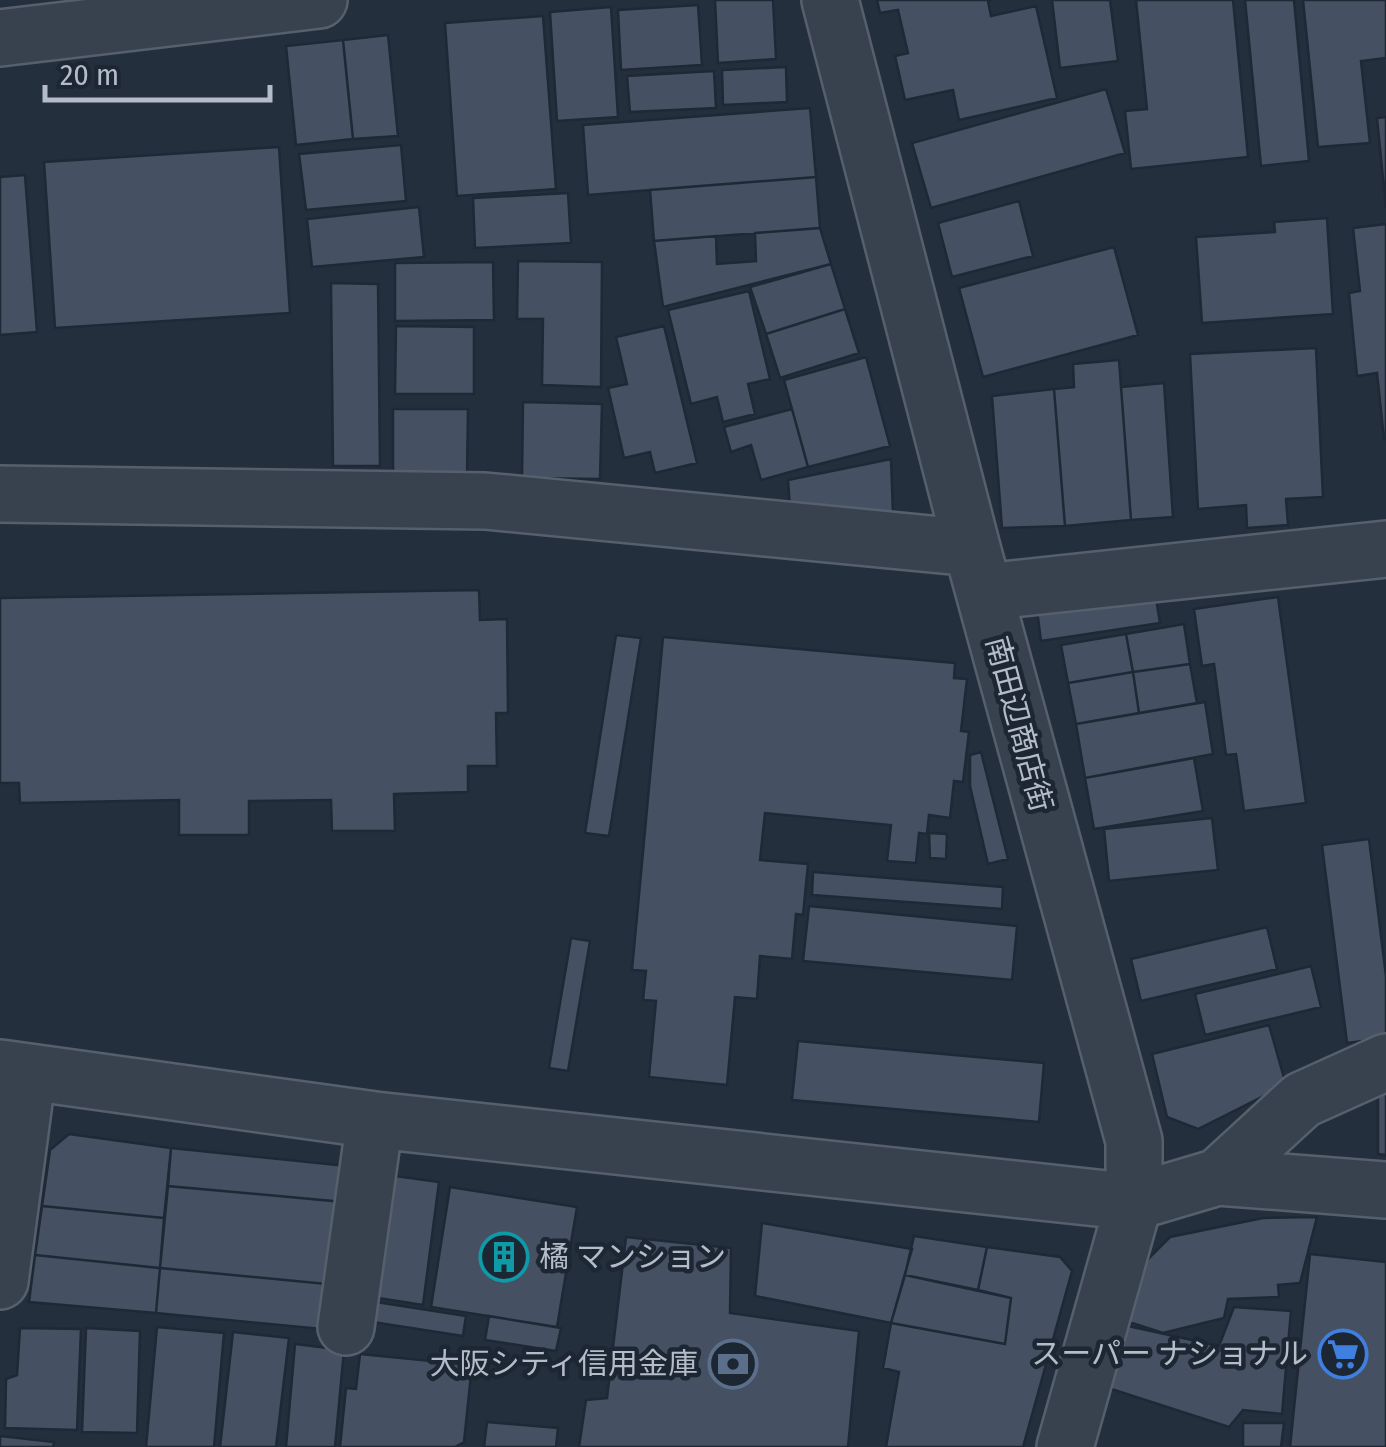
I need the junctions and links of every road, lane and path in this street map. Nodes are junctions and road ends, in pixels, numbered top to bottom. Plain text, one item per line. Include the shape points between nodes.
1 (319, 0) edge
2 (830, 0) edge
3 (0, 38) edge
4 (0, 494) edge
5 (1386, 549) edge
6 (978, 570) junction
7 (1386, 1062) edge
8 (14, 1070) edge
9 (375, 1120) junction
10 (1218, 1177) junction
11 (1386, 1190) edge
12 (1134, 1202) junction
13 (0, 1281) edge
14 (346, 1327) dead end
15 (1065, 1447) edge

1 - 3 street
2 - 6 street, 南田辺商店街
4 - 6 street via 485,501
5 - 6 street
6 - 12 street, 南田辺商店街 via 1134,1141
7 - 10 street via 1302,1100
8 - 9 street
8 - 13 street
9 - 12 street
9 - 14 street
10 - 11 street
10 - 12 street
12 - 15 street, 南田辺商店街

